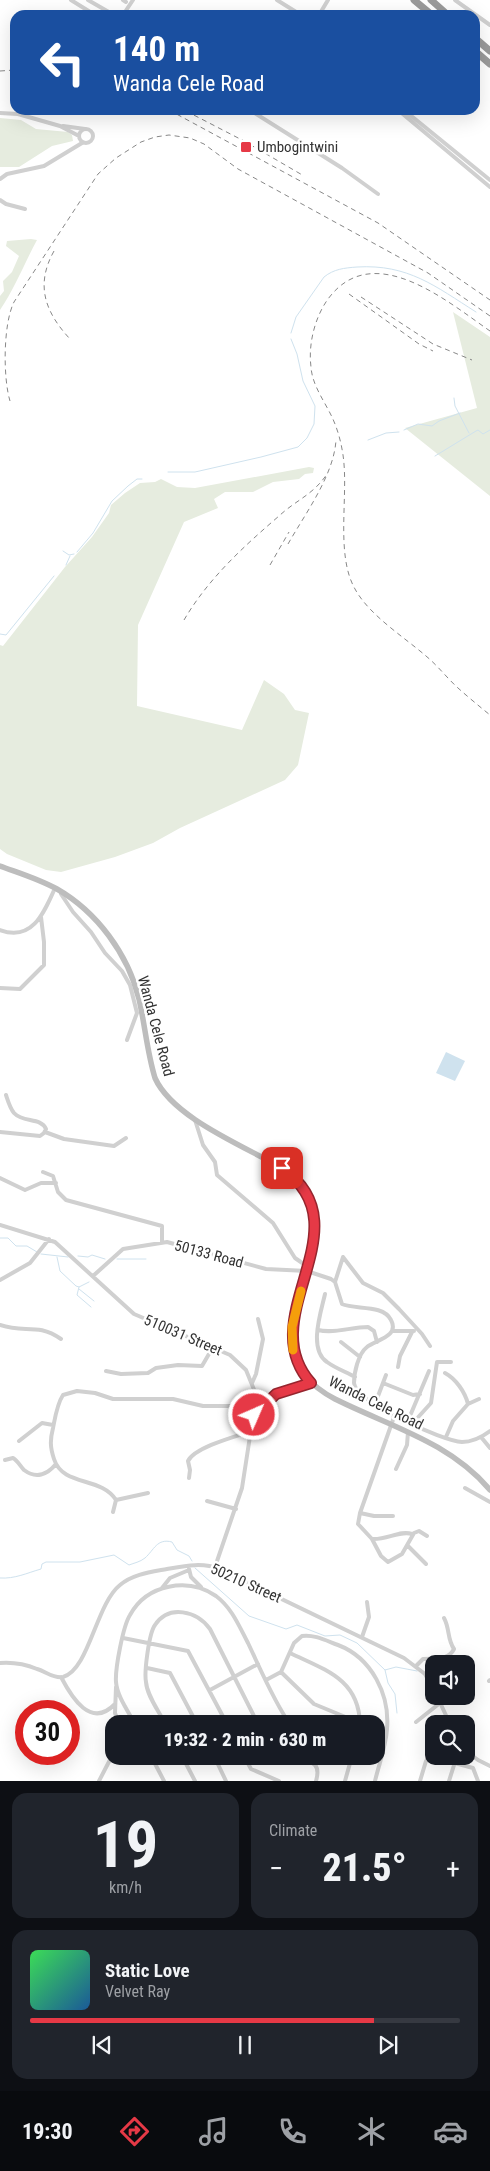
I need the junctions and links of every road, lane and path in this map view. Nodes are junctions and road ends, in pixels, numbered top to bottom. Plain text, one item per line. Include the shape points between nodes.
1 (71, 0) edge
2 (89, 0) edge
3 (277, 0) edge
4 (414, 0) edge
5 (431, 0) edge
6 (455, 0) edge
7 (88, 10) edge
8 (106, 10) edge
9 (293, 10) edge
10 (426, 10) edge
11 (442, 10) edge
12 (469, 10) edge
13 (480, 42) edge
14 (490, 51) edge
15 (480, 55) edge
16 (490, 64) edge
17 (22, 115) edge
18 (258, 115) edge
19 (404, 115) edge
20 (410, 115) edge
21 (60, 126) junction
22 (85, 129) junction
23 (79, 136) junction
24 (82, 143) junction
25 (72, 148) junction
26 (0, 179) edge
27 (490, 180) edge
28 (490, 187) edge
29 (378, 194) dead end
30 (0, 200) edge
31 (25, 209) dead end
32 (0, 866) edge
33 (55, 889) junction
34 (41, 916) junction
35 (0, 930) edge
36 (0, 988) edge
37 (127, 1040) dead end
38 (6, 1095) dead end
39 (195, 1120) junction
40 (0, 1132) edge
41 (45, 1132) junction
42 (126, 1138) dead end
43 (44, 1172) dead end
44 (0, 1178) edge
45 (56, 1182) junction
46 (0, 1226) edge
47 (49, 1239) junction
48 (162, 1242) junction
49 (307, 1269) junction
50 (93, 1276) junction
51 (0, 1280) edge
52 (335, 1282) junction
53 (326, 1294) dead end
54 (258, 1319) dead end
55 (0, 1325) edge
56 (318, 1330) junction
57 (418, 1330) junction
58 (392, 1331) junction
59 (412, 1332) junction
60 (61, 1338) dead end
61 (341, 1342) dead end
62 (377, 1342) junction
63 (430, 1346) dead end
64 (214, 1347) junction
65 (360, 1357) junction
66 (451, 1362) dead end
67 (398, 1367) dead end
68 (106, 1371) dead end
69 (429, 1371) dead end
70 (445, 1373) dead end
71 (386, 1375) dead end
72 (355, 1377) junction
73 (252, 1382) junction
74 (311, 1383) junction
75 (383, 1383) junction
76 (420, 1394) junction
77 (479, 1399) dead end
78 (269, 1401) junction
79 (255, 1404) junction
80 (374, 1404) junction
81 (468, 1404) junction
82 (254, 1415) junction
83 (394, 1416) junction
84 (410, 1423) junction
85 (53, 1424) junction
86 (392, 1425) junction
87 (252, 1431) junction
88 (408, 1432) junction
89 (490, 1432) edge
90 (446, 1437) junction
91 (481, 1437) junction
92 (19, 1441) dead end
93 (490, 1448) edge
94 (5, 1460) dead end
95 (56, 1464) junction
96 (396, 1469) dead end
97 (189, 1478) dead end
98 (465, 1488) dead end
99 (490, 1490) edge
100 (148, 1494) dead end
101 (116, 1500) junction
102 (207, 1501) dead end
103 (490, 1502) edge
104 (236, 1509) junction
105 (113, 1512) dead end
106 (360, 1513) junction
107 (393, 1516) dead end
108 (412, 1534) junction
109 (428, 1536) dead end
110 (372, 1539) junction
111 (408, 1546) junction
112 (426, 1564) dead end
113 (215, 1567) junction
114 (189, 1568) junction
115 (162, 1588) junction
116 (203, 1589) junction
117 (367, 1602) dead end
118 (444, 1618) dead end
119 (362, 1637) junction
120 (123, 1638) junction
121 (150, 1643) junction
122 (290, 1653) junction
123 (0, 1663) edge
124 (258, 1664) junction
125 (416, 1666) junction
126 (147, 1668) junction
127 (281, 1672) junction
128 (425, 1674) edge
129 (61, 1677) junction
130 (234, 1677) junction
131 (266, 1680) junction
132 (116, 1683) junction
133 (210, 1690) junction
134 (115, 1704) junction
135 (439, 1705) edge
136 (116, 1715) edge
137 (131, 1715) edge
138 (161, 1715) edge
139 (192, 1715) edge
140 (222, 1715) edge
141 (253, 1715) edge
142 (285, 1715) edge
143 (339, 1715) edge
144 (358, 1715) edge
145 (416, 1722) dead end
146 (475, 1757) edge
147 (480, 1761) junction
148 (425, 1764) edge
149 (107, 1765) edge
150 (156, 1765) edge
151 (187, 1765) edge
152 (218, 1765) edge
153 (248, 1765) edge
154 (316, 1765) edge
155 (349, 1765) edge
156 (454, 1765) edge
157 (464, 1765) edge
158 (490, 1766) edge
159 (473, 1768) junction
160 (99, 1781) edge
161 (164, 1781) edge
162 (195, 1781) edge
163 (226, 1781) edge
164 (279, 1781) edge
165 (316, 1781) edge
166 (345, 1781) edge
167 (375, 1781) edge
168 (420, 1781) edge
169 (449, 1781) edge
170 (478, 1781) edge

1 - 7 street
2 - 8 street
3 - 9 street
4 - 10 highway
5 - 11 highway
6 - 12 street
13 - 14 highway
15 - 16 highway
17 - 21 street
18 - 29 street
19 - 28 street
20 - 27 street
21 - 22 street
21 - 23 street
22 - 23 street
22 - 24 street via 94,137 89,143
23 - 24 street
23 - 25 street
24 - 25 street
25 - 26 street via 44,166 7,174
30 - 31 street
32 - 33 street, Wanda Cele Road
33 - 34 street
33 - 37 street via 130,985 137,1013
33 - 39 street, Wanda Cele Road via 93,917 120,953 138,997 158,1084 171,1103
34 - 35 street via 25,931 12,933
34 - 36 street via 44,966 21,988
38 - 41 street via 16,1115 44,1124
39 - 49 street via 203,1145 215,1162 217,1175 273,1223 295,1258
39 - 49 street, Wanda Cele Road via 282,1168 303,1187 315,1221
40 - 41 street via 35,1135
41 - 42 street via 64,1139 114,1146
43 - 45 street via 51,1174
44 - 45 street via 25,1190 41,1183
45 - 48 street via 64,1199 162,1226
46 - 47 street, 510031 Street
47 - 50 street, 510031 Street
47 - 51 street via 30,1263
48 - 49 street, 50133 Road via 266,1269
48 - 50 street, 50133 Road via 123,1249
49 - 52 street
49 - 74 street, Wanda Cele Road via 292,1335 295,1357
50 - 64 street, 510031 Street via 134,1314
52 - 57 street via 342,1258 347,1260 363,1282 383,1293
52 - 58 street via 342,1304 386,1314 392,1321
53 - 56 street
54 - 73 street via 263,1339
55 - 60 street via 20,1330 36,1328
56 - 62 street via 331,1332 368,1327 374,1331
56 - 72 street via 316,1343 321,1356
57 - 59 street
57 - 63 street
58 - 59 street
58 - 62 street
59 - 67 street
61 - 65 street
62 - 65 street via 366,1348
64 - 68 street via 202,1366 178,1365 156,1368 148,1373
64 - 73 street, 510031 Street via 238,1361
65 - 72 street
66 - 84 street via 437,1362 432,1403
69 - 76 street
70 - 81 street via 463,1391
71 - 75 street
72 - 80 street via 354,1386 358,1392
73 - 79 street, 510031 Street
74 - 78 street via 280,1392
74 - 86 street, Wanda Cele Road via 328,1396
75 - 76 street via 413,1395
75 - 80 street
76 - 84 street
77 - 81 street
78 - 79 street
78 - 82 street
79 - 82 street, 510031 Street
79 - 85 street via 203,1406 173,1400 119,1400 70,1392 61,1398
80 - 83 street
81 - 90 street via 453,1421
82 - 87 street, 510031 Street
83 - 84 street
83 - 86 street
84 - 90 street
85 - 92 street via 42,1423
85 - 95 street via 50,1444
86 - 88 street, Wanda Cele Road
86 - 106 street
87 - 97 street via 190,1457
87 - 104 street, 510031 Street via 246,1473
88 - 96 street via 407,1445
88 - 99 street, Wanda Cele Road via 459,1460
89 - 91 street
90 - 91 street via 462,1442
91 - 93 street
94 - 95 street via 13,1458 25,1470 40,1475
95 - 101 street via 61,1472 107,1490
98 - 103 street
100 - 101 street
101 - 105 street
102 - 104 street
104 - 113 street, 510031 Street
106 - 107 street
106 - 110 street via 358,1524
108 - 109 street via 419,1531
108 - 110 street via 403,1532 388,1538
108 - 111 street
110 - 111 street via 388,1562 400,1556
111 - 112 street
113 - 114 street, 50210 Street
113 - 119 street, 50210 Street
114 - 115 street via 170,1578
114 - 116 street via 191,1577
114 - 129 street, 50210 Street via 152,1571 119,1586 105,1604 79,1662
115 - 116 street via 182,1584
115 - 120 street via 146,1597 132,1611
116 - 124 street via 231,1611
117 - 119 street via 369,1616
118 - 125 street via 453,1652 442,1658 423,1659
119 - 125 street, 50210 Street
120 - 121 street
120 - 132 street
121 - 126 street
121 - 130 street via 153,1627 162,1618 181,1611 195,1614 210,1629
121 - 133 street via 188,1651
122 - 127 street
122 - 144 street via 343,1682 356,1700
122 - 167 street via 299,1636 310,1636 348,1650 368,1666 385,1702 387,1722
123 - 129 street via 18,1663
124 - 130 street
124 - 131 street
125 - 128 street, 50210 Street
126 - 138 street via 146,1685
126 - 139 street via 170,1673
127 - 131 street
127 - 143 street via 314,1704
129 - 134 street via 74,1699 94,1714 104,1714
130 - 133 street
130 - 141 street
131 - 142 street
132 - 134 street
132 - 137 street
133 - 140 street
134 - 136 street
135 - 145 street
146 - 147 street
147 - 158 street
147 - 159 street
148 - 168 street
149 - 160 street
150 - 161 street
151 - 162 street
152 - 163 street
153 - 164 street via 251,1770
154 - 165 street
155 - 166 street
156 - 169 street
157 - 159 street
159 - 170 street

